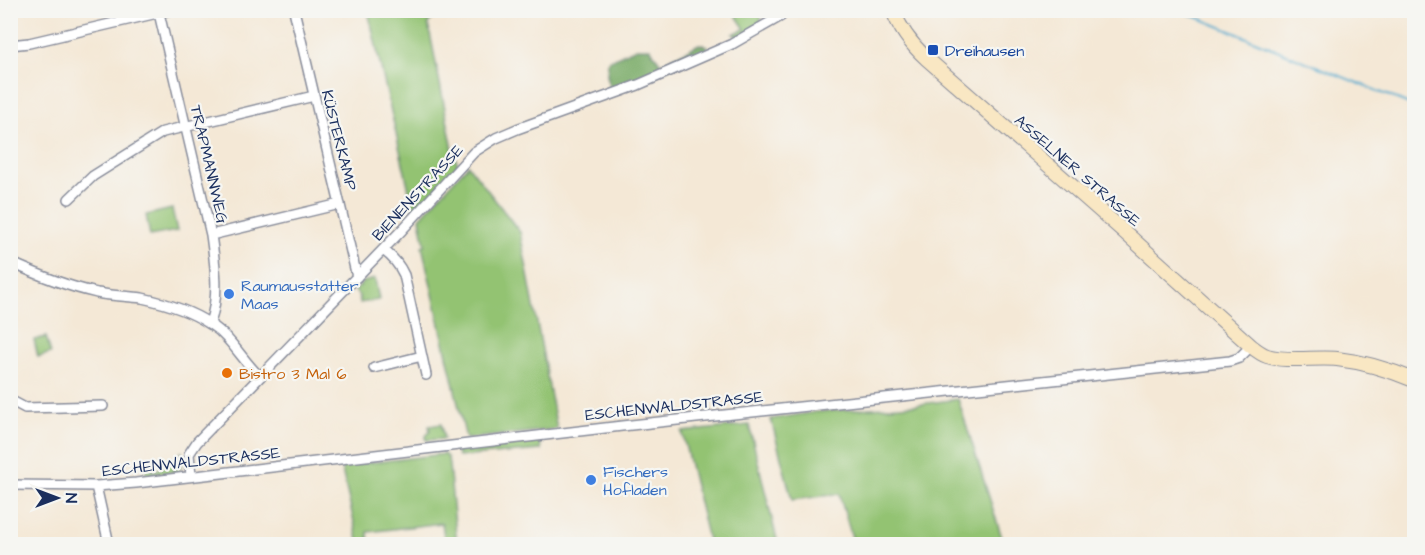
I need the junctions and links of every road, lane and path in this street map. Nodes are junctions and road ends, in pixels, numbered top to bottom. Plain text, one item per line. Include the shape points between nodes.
1 (170, 10) edge
2 (294, 10) edge
3 (893, 10) edge
4 (159, 13) junction
5 (781, 16) dead end
6 (10, 45) edge
7 (314, 96) junction
8 (186, 127) junction
9 (69, 199) dead end
10 (340, 204) junction
11 (211, 235) junction
12 (383, 250) junction
13 (10, 262) edge
14 (357, 277) junction
15 (210, 323) junction
16 (1251, 346) junction
17 (422, 356) junction
18 (374, 368) dead end
19 (426, 375) dead end
20 (260, 377) junction
21 (1414, 380) edge
22 (10, 400) edge
23 (103, 406) dead end
24 (191, 476) junction
25 (10, 485) edge
26 (96, 486) junction
27 (109, 544) edge

1 - 4 street
2 - 7 street, KÜSTERKAMP
3 - 16 main road, ASSELNER STRASSE via 908,40 926,58
4 - 6 street via 29,44
4 - 8 street, TRAPMANNWEG
5 - 12 street, BIENENSTRASSE via 732,44 638,85 517,129 480,147
7 - 8 street
7 - 10 street, KÜSTERKAMP
8 - 9 street via 164,132 93,176
8 - 11 street, TRAPMANNWEG
10 - 11 street
10 - 14 street, KÜSTERKAMP
11 - 15 street, TRAPMANNWEG via 215,294
12 - 14 street, BIENENSTRASSE
12 - 17 street via 397,262 404,275
13 - 15 street via 78,288 162,303
14 - 20 street, BIENENSTRASSE
15 - 20 street via 231,341
16 - 21 main road, ASSELNER STRASSE via 1268,356 1357,362
16 - 24 street, ESCHENWALDSTRASSE via 1230,361
17 - 18 street
17 - 19 street
20 - 24 street, BIENENSTRASSE via 192,449
22 - 23 street via 25,408
24 - 26 street, ESCHENWALDSTRASSE
25 - 26 street, ESCHENWALDSTRASSE
26 - 27 street

